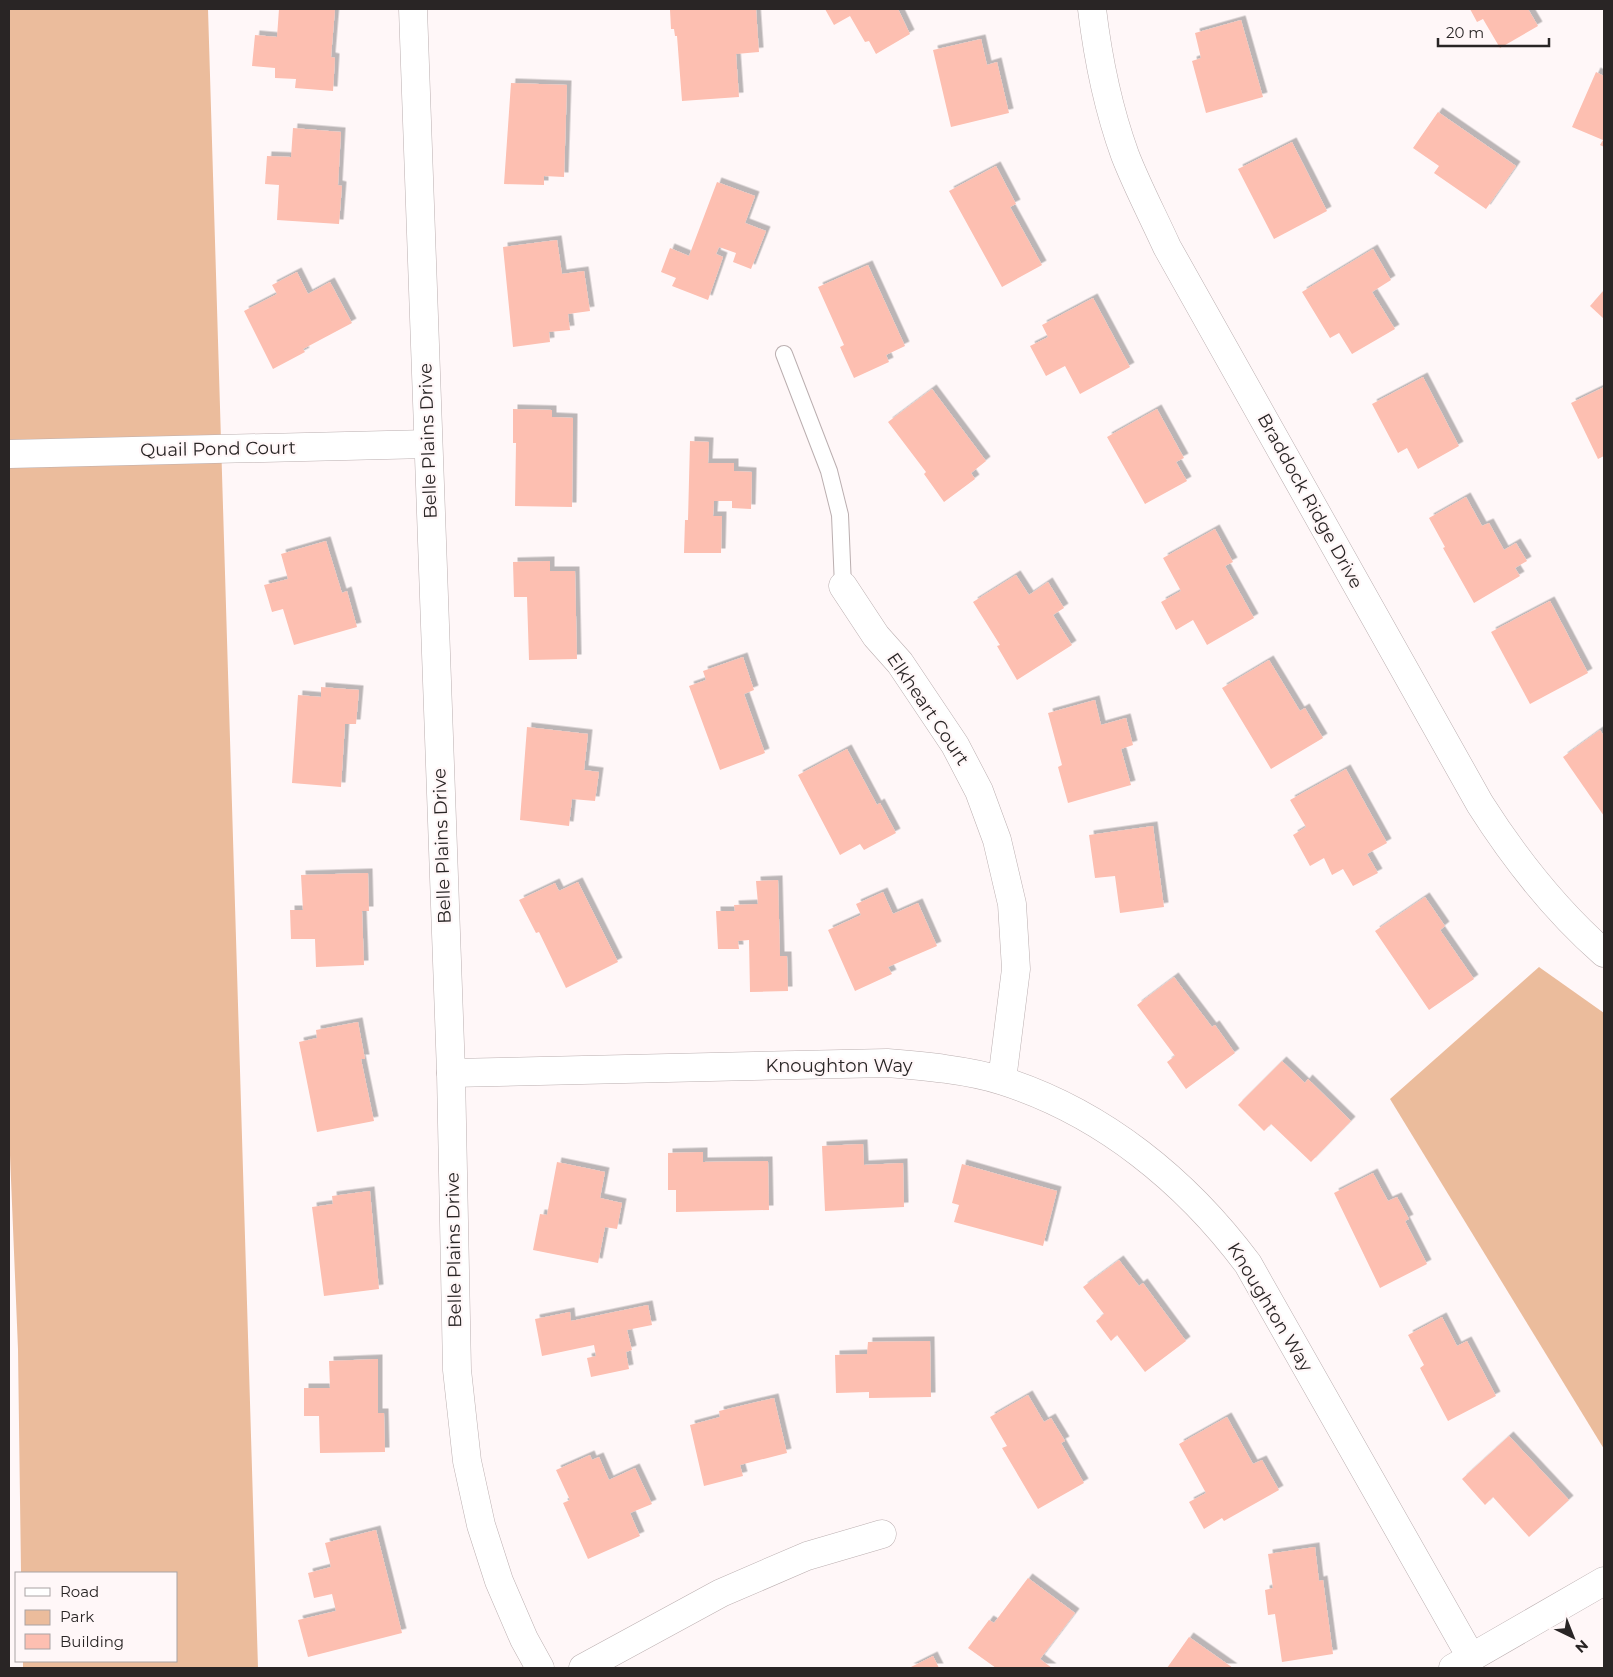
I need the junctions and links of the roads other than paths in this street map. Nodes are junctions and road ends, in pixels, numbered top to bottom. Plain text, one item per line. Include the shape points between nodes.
1 (414, 9) edge
2 (1092, 9) edge
3 (784, 354) dead end
4 (428, 444) junction
5 (9, 454) edge
6 (843, 586) joint
7 (1604, 953) edge
8 (451, 1073) junction
9 (1002, 1080) junction
10 (882, 1534) dead end
11 (1604, 1581) edge
12 (1462, 1663) edge
13 (540, 1668) edge
14 (583, 1668) edge

1 - 4 street, Belle Plains Drive
2 - 7 street, Braddock Ridge Drive via 1110,106 1126,156 1167,247 1480,804 1508,847 1549,899
3 - 6 lane, Elkheart Court via 834,489 840,516
4 - 5 street, Quail Pond Court
4 - 8 street, Belle Plains Drive
6 - 9 street, Elkheart Court via 955,745 979,792 997,840 1012,904 1016,969
8 - 9 street, Knoughton Way via 887,1063 925,1066
8 - 13 street, Belle Plains Drive via 457,1370 467,1461 481,1525 499,1581
9 - 12 street, Knoughton Way via 1044,1097 1110,1131 1172,1178 1226,1234 1248,1264
10 - 14 street via 807,1556 721,1593
11 - 12 street

